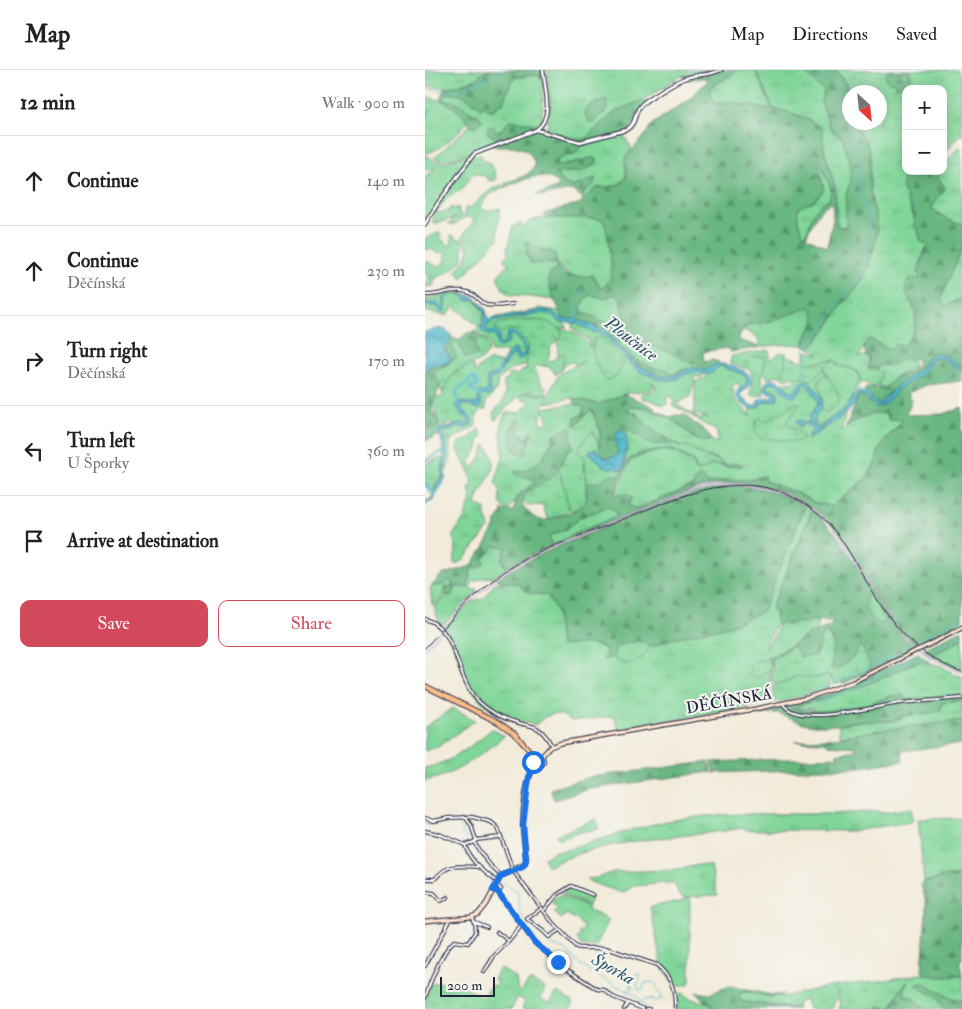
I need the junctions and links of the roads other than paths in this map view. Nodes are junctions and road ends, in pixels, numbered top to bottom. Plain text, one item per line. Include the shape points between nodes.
1 (543, 70) edge
2 (721, 70) edge
3 (536, 130) junction
4 (425, 224) edge
5 (425, 295) edge
6 (513, 304) dead end
7 (425, 619) edge
8 (962, 628) edge
9 (425, 686) edge
10 (962, 698) edge
11 (783, 704) junction
12 (552, 746) junction
13 (535, 757) junction
14 (541, 757) junction
15 (535, 765) junction
16 (465, 817) junction
17 (425, 818) edge
18 (425, 831) edge
19 (500, 837) junction
20 (473, 842) junction
21 (465, 845) junction
22 (478, 866) junction
23 (513, 871) junction
24 (425, 879) edge
25 (498, 880) junction
26 (493, 890) junction
27 (425, 892) edge
28 (498, 892) junction
29 (593, 894) dead end
30 (448, 897) dead end
31 (543, 909) junction
32 (471, 917) junction
33 (450, 920) junction
34 (425, 921) edge
35 (474, 922) junction
36 (522, 925) junction
37 (487, 927) dead end
38 (559, 930) junction
39 (497, 932) dead end
40 (509, 941) junction
41 (425, 966) edge
42 (484, 972) dead end
43 (425, 998) edge
44 (628, 1003) junction
45 (624, 1009) edge
46 (646, 1009) edge
47 (675, 1009) edge

1 - 3 street via 547,106 542,126
2 - 3 street via 683,78 675,83 641,105 635,122 626,130 580,142
3 - 4 street via 474,154
5 - 6 street via 447,290 463,291 473,294 485,304
7 - 12 street via 438,624 445,632 467,684 483,705 509,720 537,728
8 - 11 main road, DĚČÍNSKÁ, bridge via 838,688
9 - 13 main road via 502,724
10 - 11 street via 823,715 788,710
11 - 12 main road, DĚČÍNSKÁ
12 - 14 main road
13 - 14 main road
13 - 15 main road
14 - 15 main road via 543,764
15 - 23 main road via 529,777 523,825 526,861 523,867
16 - 17 street via 433,821
16 - 19 street via 494,824
16 - 20 street via 471,825
18 - 21 street
19 - 20 street
19 - 23 street
20 - 21 street
20 - 25 street
21 - 22 street
22 - 24 street via 449,867 435,879
22 - 25 street
23 - 25 main road
23 - 31 street
25 - 26 main road
25 - 28 street via 501,889
26 - 28 street
26 - 32 main road via 482,909
27 - 30 street via 434,893 441,901
28 - 36 street
29 - 31 street via 571,886
31 - 38 street
31 - 38 street via 527,919 549,937
32 - 33 main road
32 - 35 street
33 - 34 main road
33 - 41 street
35 - 37 street
35 - 43 street via 475,932 468,943 454,941 450,945
36 - 40 street
36 - 44 street via 535,943 566,969 597,989
38 - 47 street via 578,948 606,948 657,964 674,987
39 - 40 street
40 - 42 street
44 - 45 street
44 - 46 street

